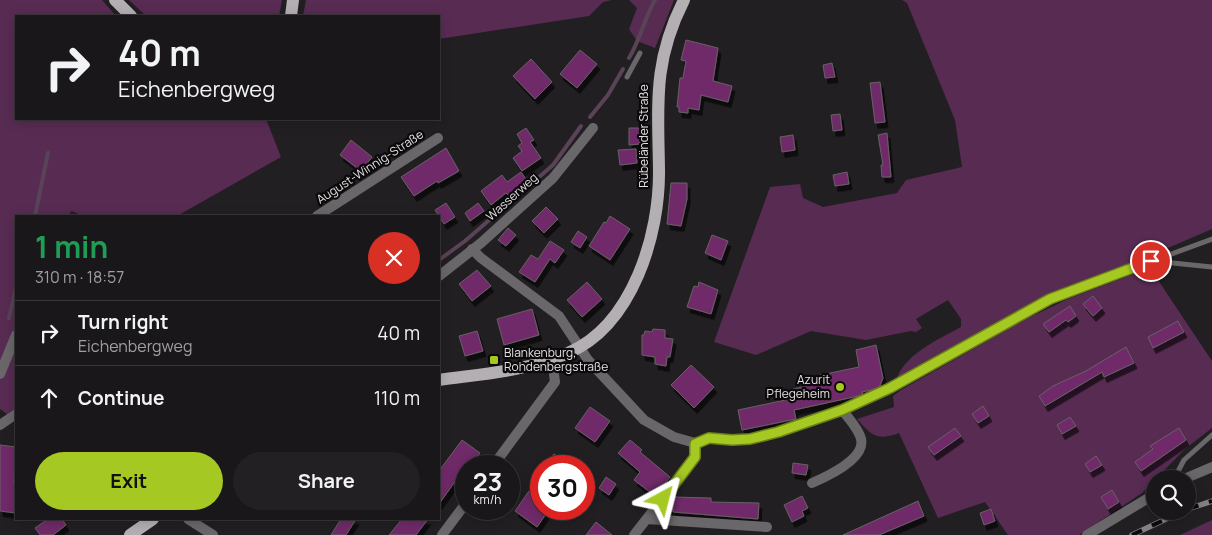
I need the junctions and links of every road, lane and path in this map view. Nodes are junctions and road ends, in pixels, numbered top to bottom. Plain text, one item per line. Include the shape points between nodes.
1 (115, 0) edge
2 (293, 0) edge
3 (684, 0) edge
4 (130, 15) edge
5 (291, 15) edge
6 (640, 53) dead end
7 (627, 77) dead end
8 (593, 128) dead end
9 (438, 138) dead end
10 (319, 215) edge
11 (1212, 239) edge
12 (472, 249) junction
13 (1151, 261) junction
14 (1212, 267) edge
15 (440, 275) edge
16 (15, 337) edge
17 (580, 347) junction
18 (552, 359) junction
19 (0, 374) edge
20 (440, 380) edge
21 (842, 410) junction
22 (15, 415) edge
23 (0, 425) edge
24 (1212, 435) edge
25 (709, 438) joint
26 (695, 444) junction
27 (501, 455) edge
28 (1212, 467) edge
29 (1179, 470) edge
30 (1196, 474) edge
31 (812, 484) dead end
32 (1146, 499) edge
33 (455, 518) edge
34 (647, 518) junction
35 (151, 520) edge
36 (190, 520) edge
37 (767, 527) dead end
38 (130, 535) edge
39 (213, 535) edge
40 (442, 535) edge
41 (634, 535) edge
42 (1087, 535) edge

1 - 4 main road
2 - 5 main road
3 - 17 main road, Rübeländer Straße via 669,34 659,73 658,186 648,251 634,285 621,305 604,327
6 - 7 lane
8 - 12 street, Wasserweg via 553,178
9 - 10 street, August-Winnig-Straße
11 - 13 lane
12 - 15 street, Wasserweg
12 - 17 street via 560,316
13 - 14 lane
13 - 21 lane via 1050,299 890,388
16 - 19 street
17 - 18 main road, Rübeländer Straße
17 - 26 street via 588,360 644,420 674,437
18 - 20 main road, Rübeländer Straße
18 - 27 street via 555,382
21 - 25 lane via 750,439
21 - 31 street via 861,439 861,446 857,454 831,476
22 - 23 street
24 - 29 lane via 1184,460
25 - 26 street
26 - 34 street via 695,457
28 - 30 street
32 - 42 street
33 - 40 street
34 - 37 street
34 - 41 street
35 - 38 main road
36 - 39 street

